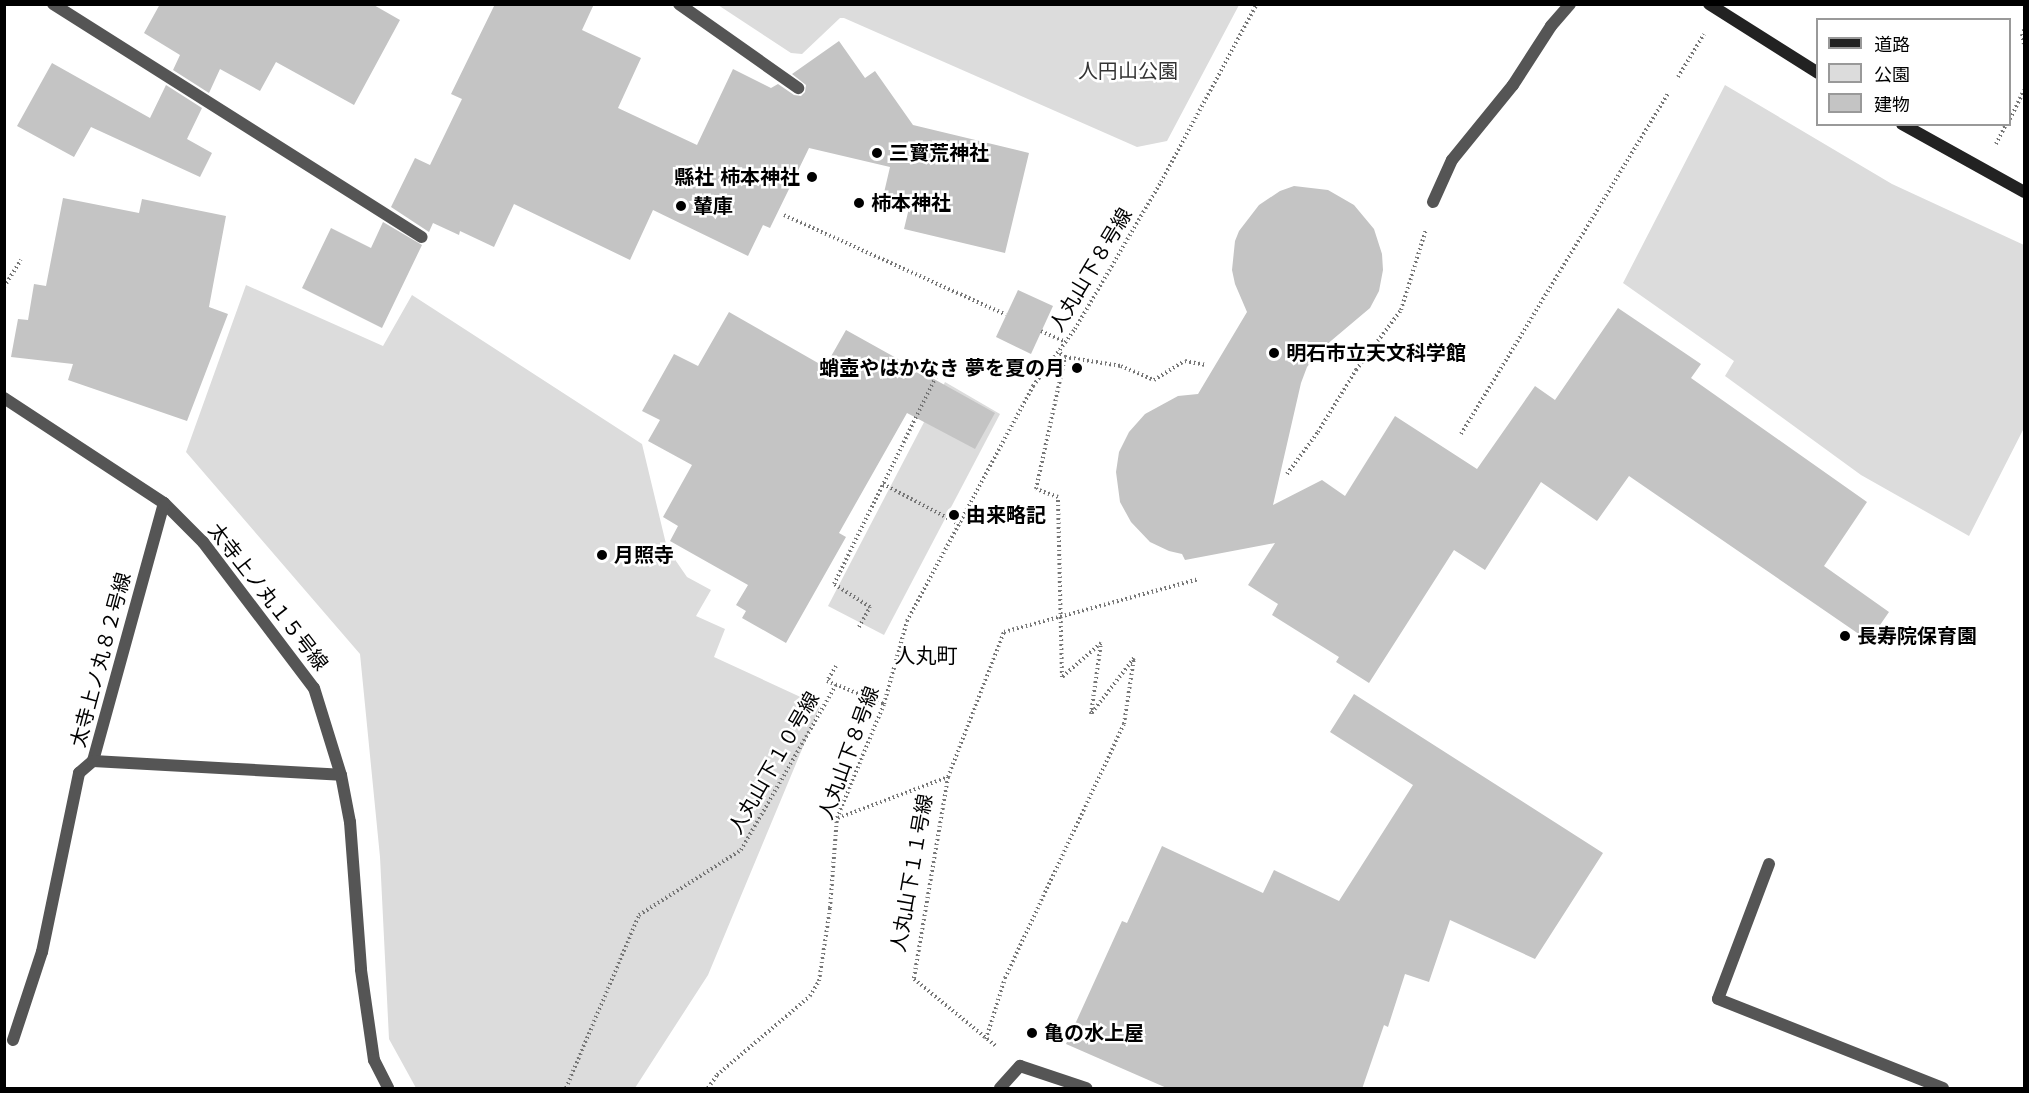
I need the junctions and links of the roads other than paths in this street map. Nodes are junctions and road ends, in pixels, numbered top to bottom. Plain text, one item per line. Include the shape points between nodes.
1 (53, 4) edge
2 (679, 4) edge
3 (1570, 4) edge
4 (1714, 7) edge
5 (1816, 72) edge
6 (798, 88) dead end
7 (1906, 126) edge
8 (2025, 192) edge
9 (1433, 202) road end
10 (422, 237) dead end
11 (4, 398) edge
12 (164, 503) junction
13 (93, 761) junction
14 (341, 775) junction
15 (1769, 864) dead end
16 (13, 1040) dead end
17 (388, 1089) edge
18 (1000, 1089) edge
19 (1086, 1089) edge
20 (1943, 1089) edge

1 - 10 street
2 - 6 street
3 - 9 street via 1513,85 1452,160
4 - 5 street
7 - 8 street
11 - 12 street, 太寺上ノ丸１５号線
12 - 13 street, 太寺上ノ丸８２号線
12 - 14 street, 太寺上ノ丸１５号線 via 203,542 314,688
13 - 14 street, 太寺上ノ丸８２号線
13 - 16 street via 79,773 42,952
14 - 17 street, 太寺上ノ丸１５号線 via 350,822 361,970 374,1060
15 - 20 street via 1718,999
18 - 19 street via 1020,1066

